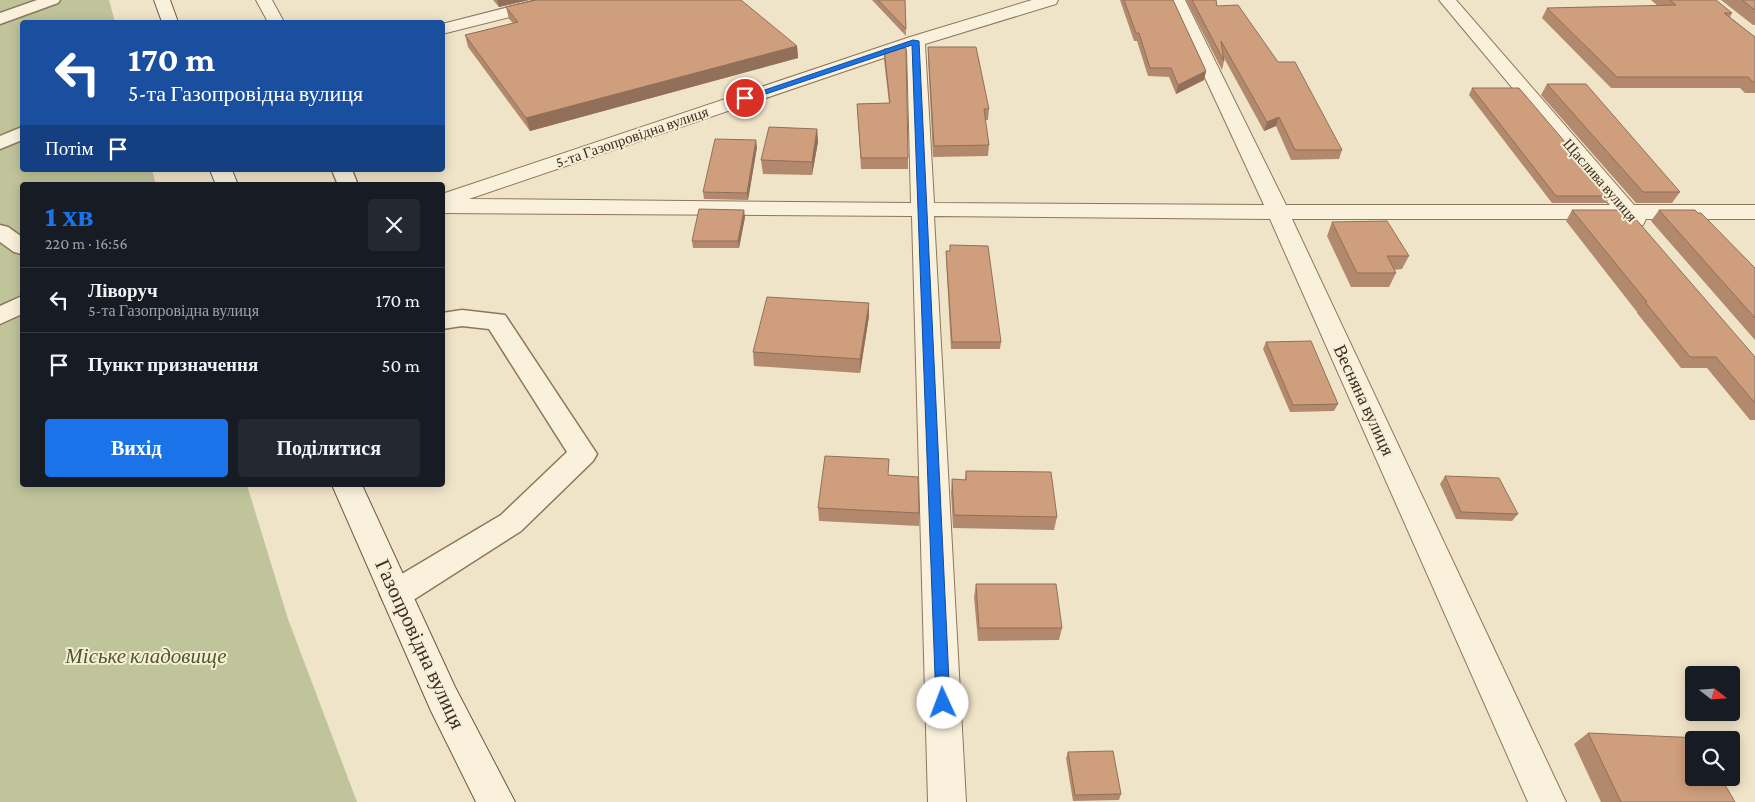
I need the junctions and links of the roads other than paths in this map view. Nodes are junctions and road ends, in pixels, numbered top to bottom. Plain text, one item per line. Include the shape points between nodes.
1 (52, 0) edge
2 (162, 0) edge
3 (264, 0) edge
4 (556, 0) edge
5 (1050, 0) edge
6 (1177, 0) edge
7 (1447, 0) edge
8 (0, 19) edge
9 (169, 20) edge
10 (275, 20) edge
11 (445, 28) edge
12 (916, 41) junction
13 (20, 134) edge
14 (0, 143) edge
15 (445, 200) edge
16 (445, 206) edge
17 (922, 208) junction
18 (1626, 211) junction
19 (1278, 212) junction
20 (1755, 212) edge
21 (0, 232) edge
22 (1646, 233) edge
23 (20, 246) edge
24 (20, 305) edge
25 (0, 316) edge
26 (445, 321) edge
27 (348, 487) edge
28 (396, 594) junction
29 (496, 802) edge
30 (947, 802) edge
31 (1547, 802) edge

1 - 8 lane
2 - 9 street
3 - 10 street
4 - 11 street
5 - 12 street, 5-та Газопровідна вулиця
6 - 19 street, Весняна вулиця
7 - 18 street, Щаслива вулиця
12 - 15 street, 5-та Газопровідна вулиця
12 - 17 street
13 - 14 lane
16 - 17 street
17 - 19 street
17 - 30 street
18 - 19 street
18 - 20 street
18 - 22 street, Щаслива вулиця
19 - 31 street, Весняна вулиця
21 - 23 lane
24 - 25 lane
26 - 28 lane via 496,320 583,454 511,523
27 - 28 street, Газопровідна вулиця
28 - 29 street, Газопровідна вулиця via 443,699

